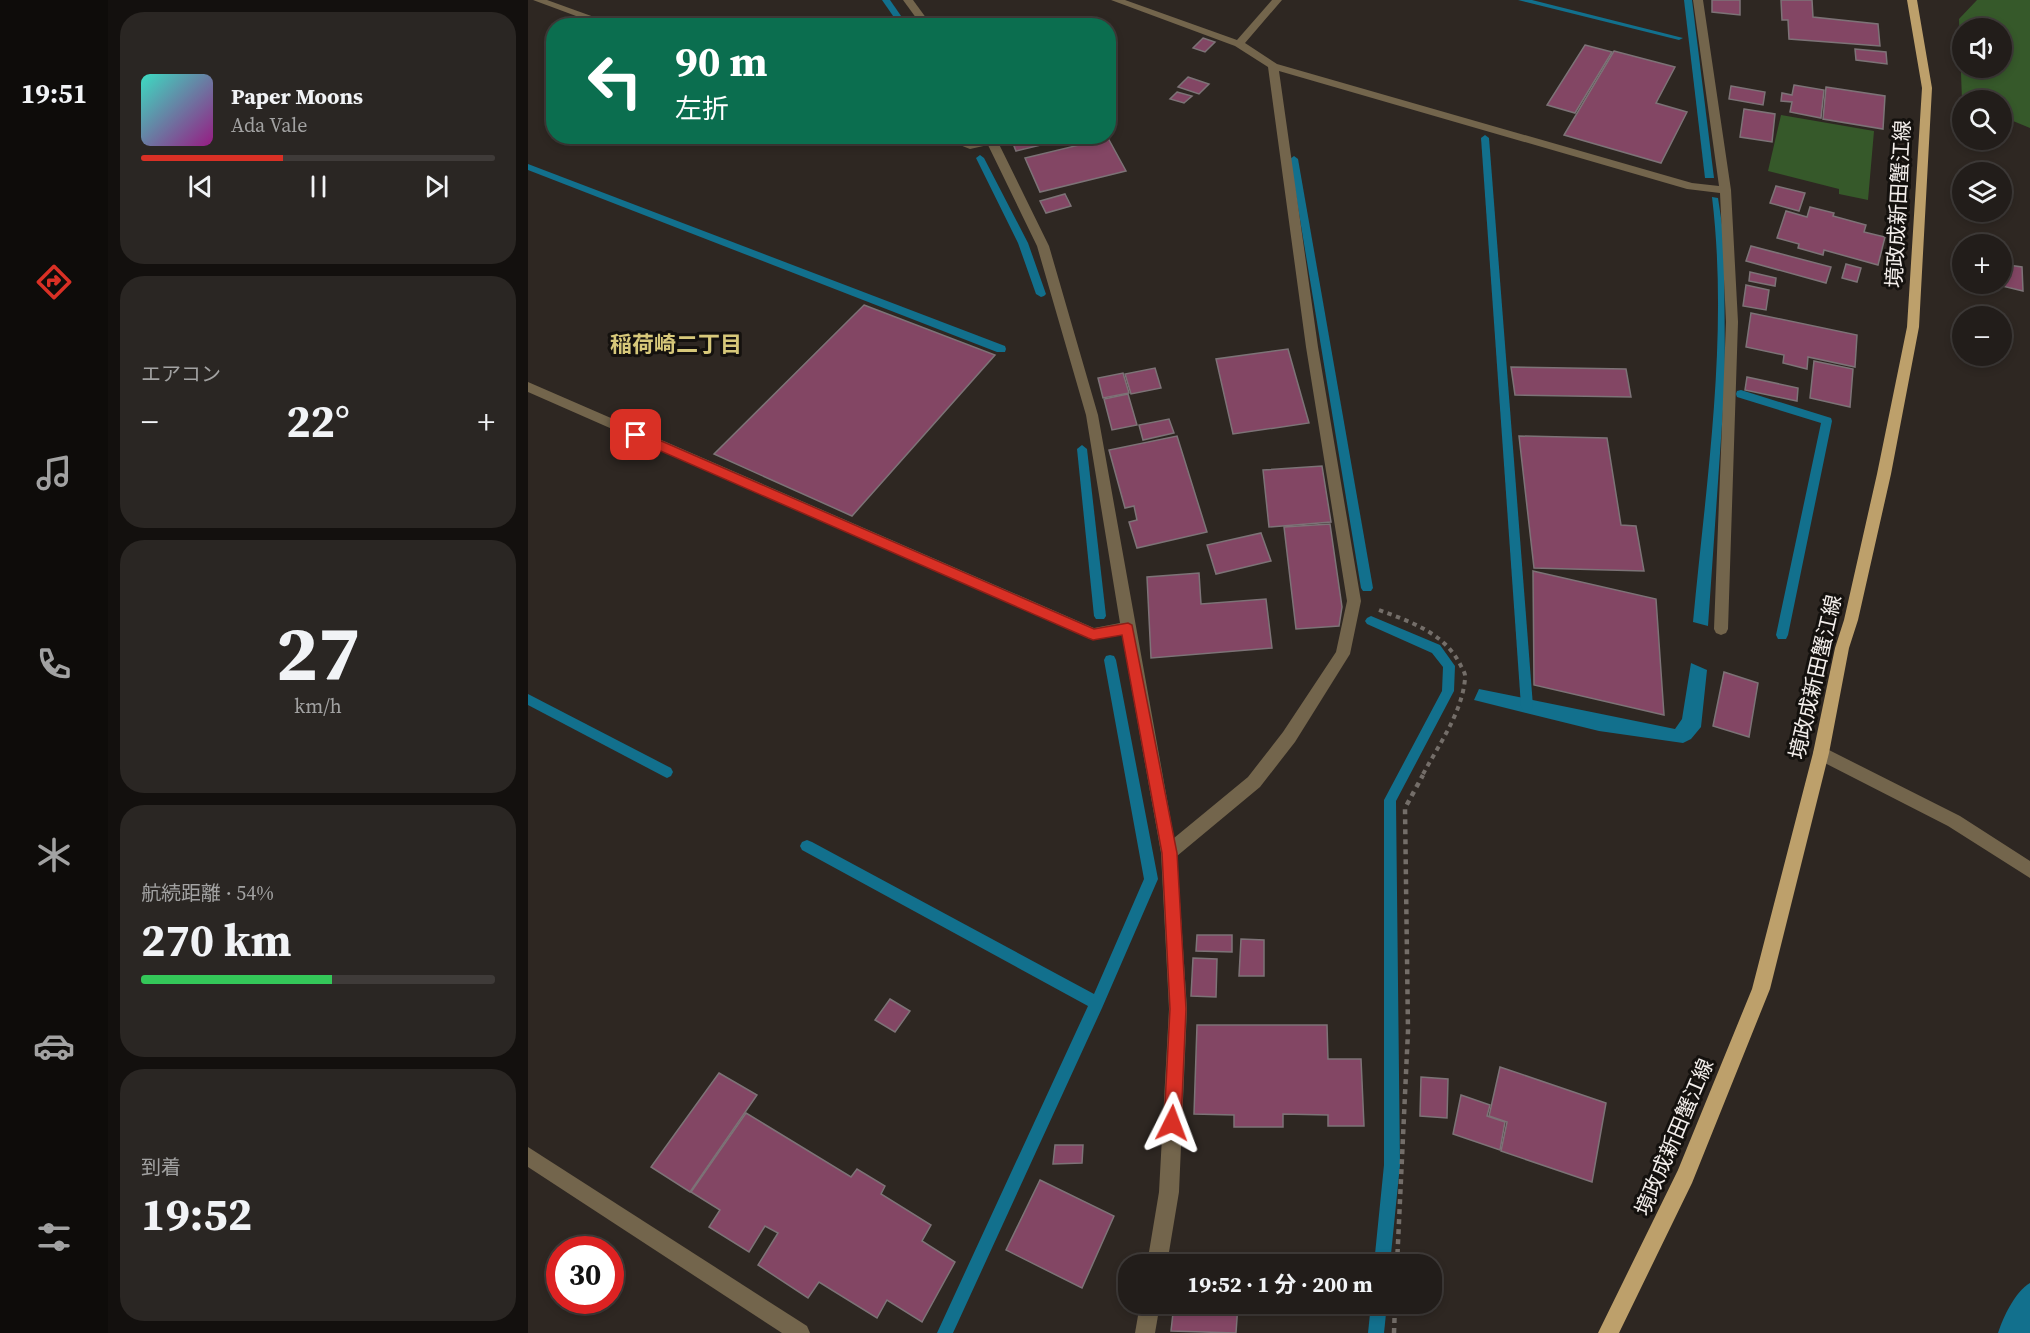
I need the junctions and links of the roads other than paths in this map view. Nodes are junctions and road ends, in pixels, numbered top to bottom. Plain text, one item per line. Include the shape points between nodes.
1 (538, 0) edge
2 (908, 0) edge
3 (1116, 0) edge
4 (1277, 0) edge
5 (1698, 0) edge
6 (1912, 0) edge
7 (591, 18) edge
8 (921, 18) edge
9 (1239, 44) junction
10 (1273, 66) junction
11 (992, 144) edge
12 (1725, 190) junction
13 (528, 387) edge
14 (1128, 628) junction
15 (1721, 629) dead end
16 (1821, 753) junction
17 (1169, 853) junction
18 (2030, 870) edge
19 (528, 1156) edge
20 (1158, 1254) edge
21 (1148, 1314) edge
22 (800, 1333) edge
23 (1145, 1333) edge
24 (1608, 1333) edge

1 - 7 street
2 - 8 street
3 - 9 street
4 - 9 street
5 - 12 street
6 - 16 main road, 境政成新田蟹江線 via 1927,87 1913,327
9 - 10 street
10 - 12 street via 1691,186
10 - 17 street via 1312,347 1354,601 1343,654 1288,737 1254,782
11 - 14 street via 1043,246 1092,415
12 - 15 street via 1732,322
13 - 14 street via 1093,634
14 - 17 street
16 - 18 street via 1954,821
16 - 24 main road, 境政成新田蟹江線 via 1761,989 1685,1176
17 - 20 street via 1178,1009 1169,1192
19 - 22 street
21 - 23 street

